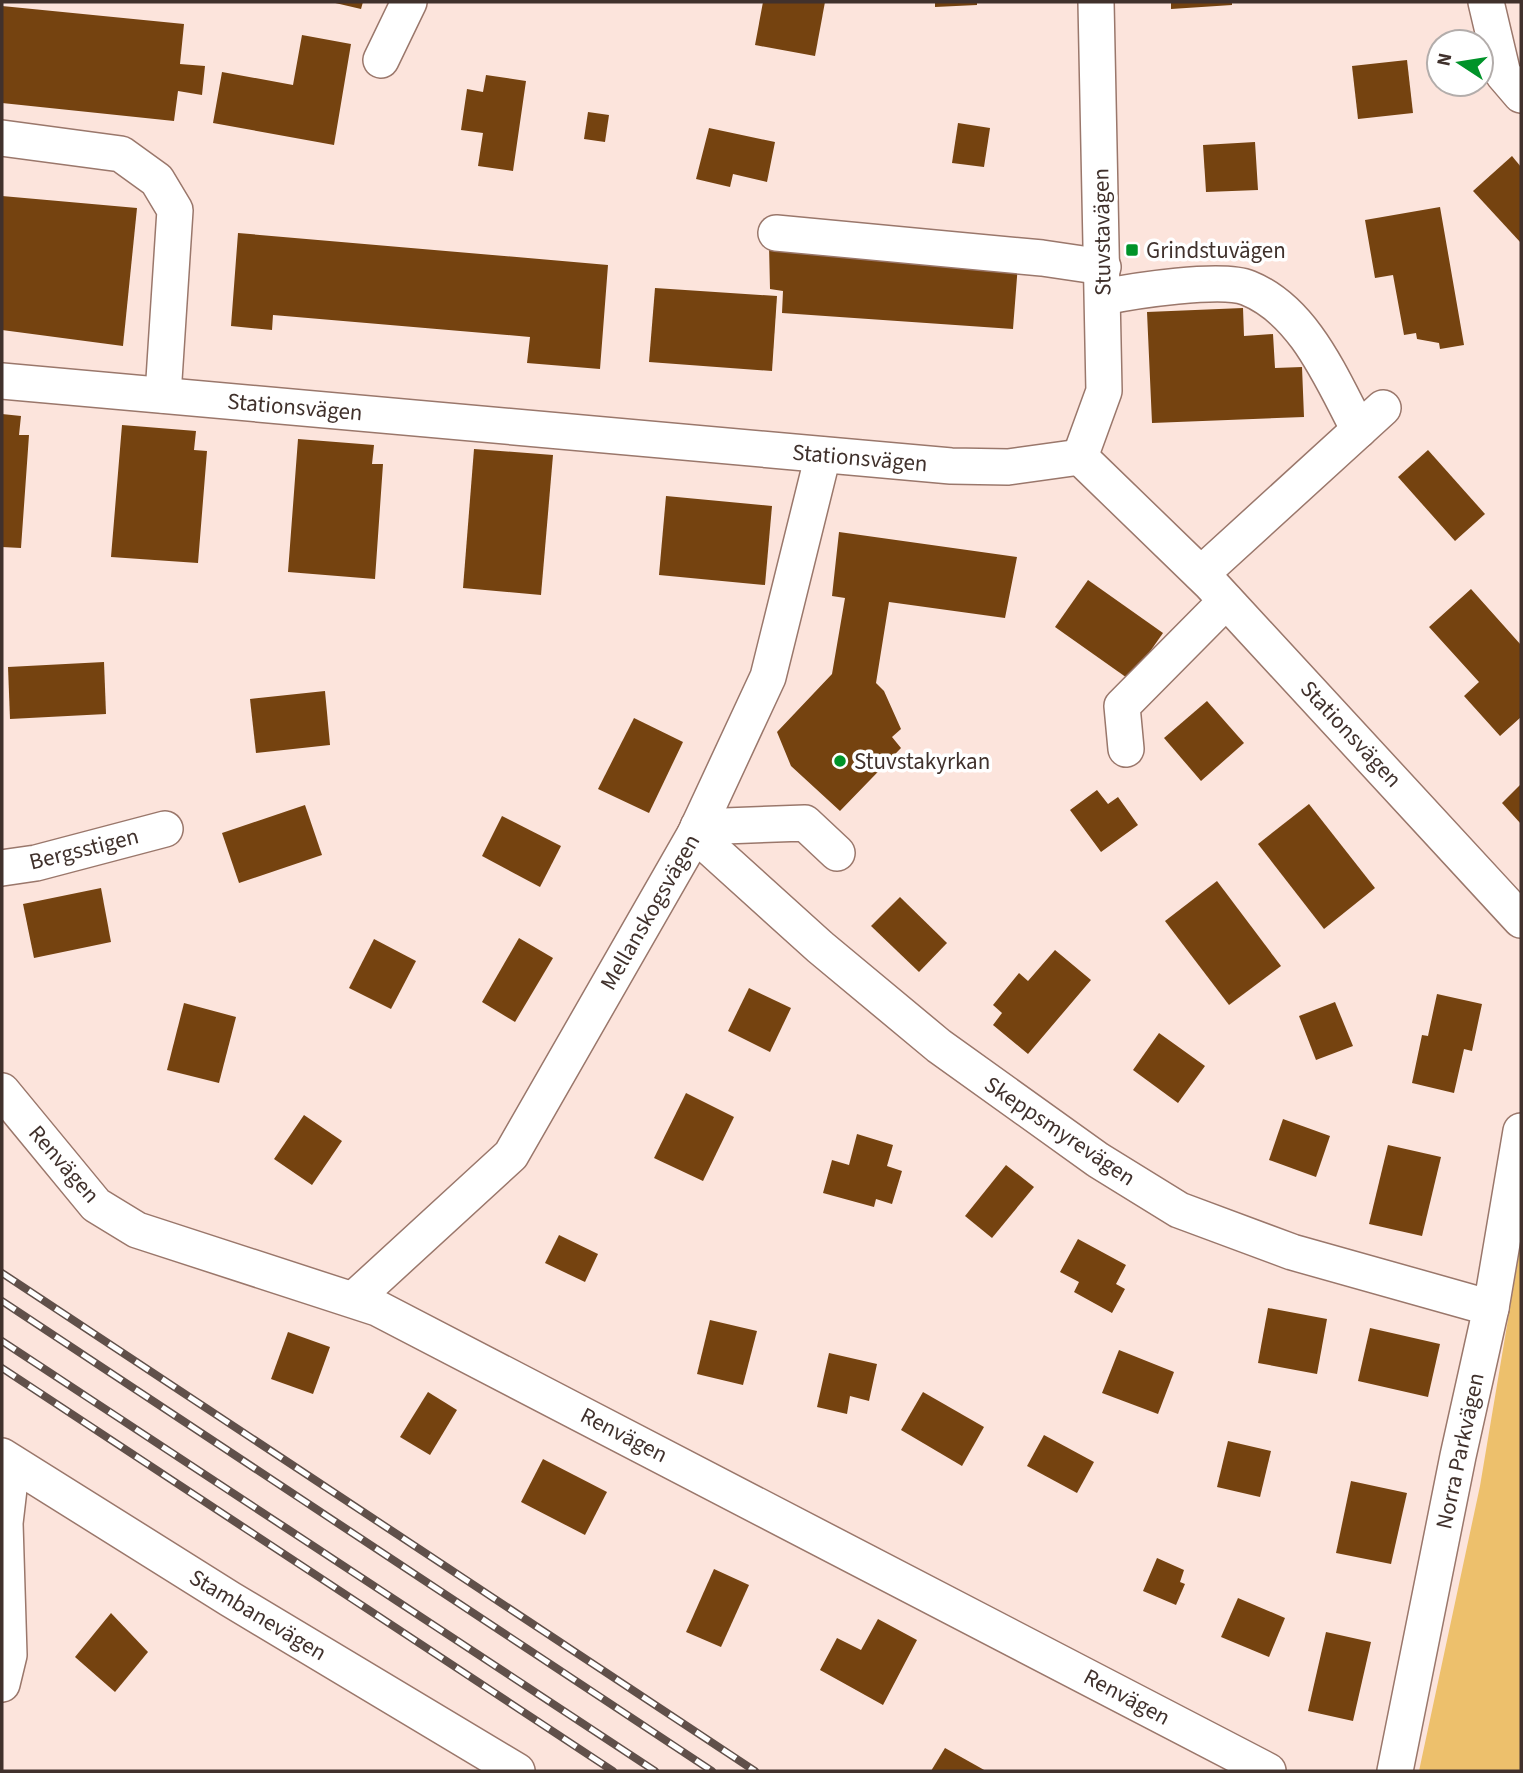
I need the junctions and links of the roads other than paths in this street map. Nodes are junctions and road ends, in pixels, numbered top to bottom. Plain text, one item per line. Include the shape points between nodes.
1 (409, 2) edge
2 (1096, 2) edge
3 (1486, 2) edge
4 (381, 60) dead end
5 (1521, 95) edge
6 (2, 138) edge
7 (776, 233) dead end
8 (1103, 282) junction
9 (2, 381) edge
10 (163, 395) junction
11 (823, 455) junction
12 (1080, 457) junction
13 (1201, 574) junction
14 (1226, 601) junction
15 (1126, 749) dead end
16 (165, 829) dead end
17 (697, 831) junction
18 (837, 853) dead end
19 (2, 868) edge
20 (1521, 918) edge
21 (2, 1091) edge
22 (1521, 1130) edge
23 (354, 1299) junction
24 (1491, 1308) junction
25 (7, 1459) edge
26 (2, 1684) edge
27 (517, 1771) edge
28 (1268, 1771) edge
29 (1395, 1771) edge

1 - 4 street
2 - 8 street, Stuvstavägen
3 - 5 street via 1503,74
6 - 10 street via 121,154 157,180 175,210
7 - 8 street via 1042,258
8 - 12 street, Stuvstavägen via 1104,391
8 - 13 street via 1246,286 1273,301 1297,325 1371,419
9 - 10 street, Stationsvägen
10 - 11 street, Stationsvägen
11 - 12 street, Stationsvägen via 1008,467
11 - 17 street, Mellanskogsvägen via 768,677
12 - 13 street, Stationsvägen
13 - 14 street, Stationsvägen
14 - 15 street via 1122,706
14 - 20 street, Stationsvägen
16 - 19 street, Bergsstigen
17 - 18 street via 805,823
17 - 23 street, Mellanskogsvägen via 511,1154
17 - 24 street, Skeppsmyrevägen via 820,947 940,1046 1098,1160 1179,1210 1292,1252
21 - 23 street, Renvägen via 96,1205 137,1230
22 - 24 street, Norra Parkvägen
23 - 28 street, Renvägen via 784,1517
24 - 29 street, Norra Parkvägen
25 - 26 street via 9,1655
25 - 27 street, Stambanevägen

